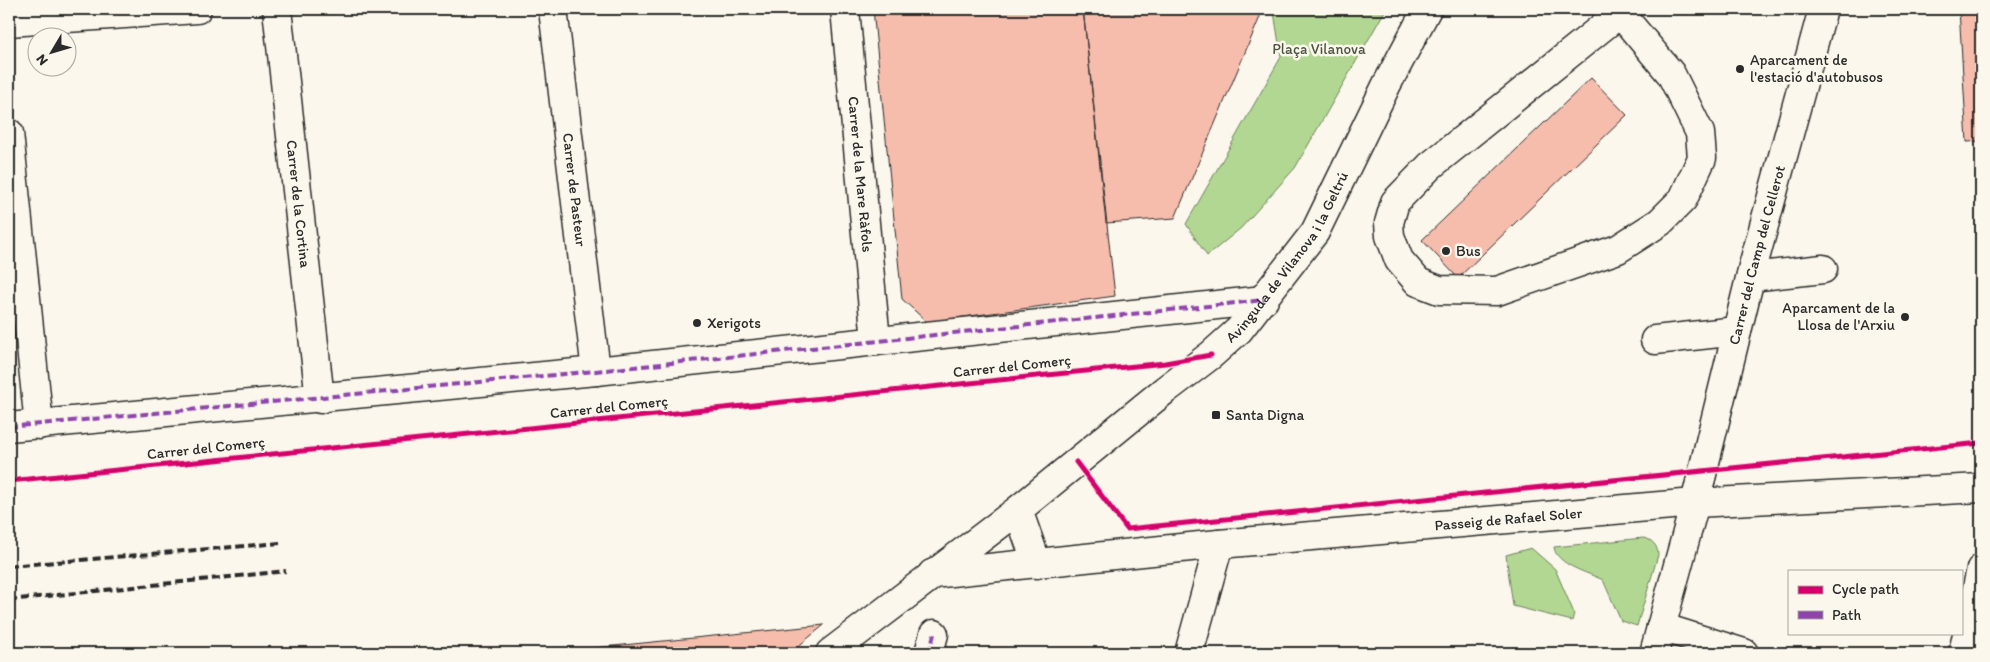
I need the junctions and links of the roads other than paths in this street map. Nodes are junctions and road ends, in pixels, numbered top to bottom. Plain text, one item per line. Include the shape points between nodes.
1 (197, 9) edge
2 (277, 9) edge
3 (553, 9) edge
4 (845, 9) edge
5 (1427, 9) edge
6 (1823, 9) edge
7 (1620, 11) edge
8 (9, 22) edge
9 (9, 133) edge
10 (1822, 269) dead end
11 (1750, 277) junction
12 (1264, 300) junction
13 (1737, 331) junction
14 (1655, 340) dead end
15 (876, 341) junction
16 (596, 371) junction
17 (320, 398) junction
18 (39, 425) junction
19 (9, 427) edge
20 (1981, 488) edge
21 (1695, 503) junction
22 (1018, 510) junction
23 (1219, 544) junction
24 (1037, 564) junction
25 (1981, 569) edge
26 (926, 579) junction
27 (1661, 627) junction
28 (830, 653) edge
29 (1189, 653) edge
30 (1654, 653) edge
31 (1744, 653) edge
32 (1963, 653) edge

1 - 8 street
2 - 17 street, Carrer de la Cortina
3 - 16 street, Carrer de Pasteur
4 - 15 street, Carrer de la Mare Ràfols
5 - 12 street, Avinguda de Vilanova i la Geltrú via 1314,232
6 - 11 street, Carrer del Camp del Cellerot
7 - 7 street via 1430,166 1395,202 1389,223 1390,236 1399,260 1418,282 1439,290 1497,291 1618,249 1660,222 1683,199 1702,158 1700,133 1671,74
9 - 18 street
10 - 11 street
11 - 13 street, Carrer del Camp del Cellerot
12 - 15 street
12 - 22 street, Avinguda de Vilanova i la Geltrú via 1239,330 1211,355
13 - 14 street
13 - 21 street, Carrer del Camp del Cellerot
15 - 16 street
16 - 17 street
17 - 18 street
18 - 19 street
20 - 21 street, Passeig de Rafael Soler
21 - 23 street, Passeig de Rafael Soler
21 - 27 street, Carrer del Camp del Cellerot
22 - 24 street
22 - 26 street, Avinguda de Vilanova i la Geltrú
23 - 24 street, Passeig de Rafael Soler
23 - 29 street
24 - 26 street, Passeig de Rafael Soler
25 - 32 street
26 - 28 street, Avinguda de Vilanova i la Geltrú
27 - 30 street, Carrer del Camp del Cellerot
27 - 31 street

